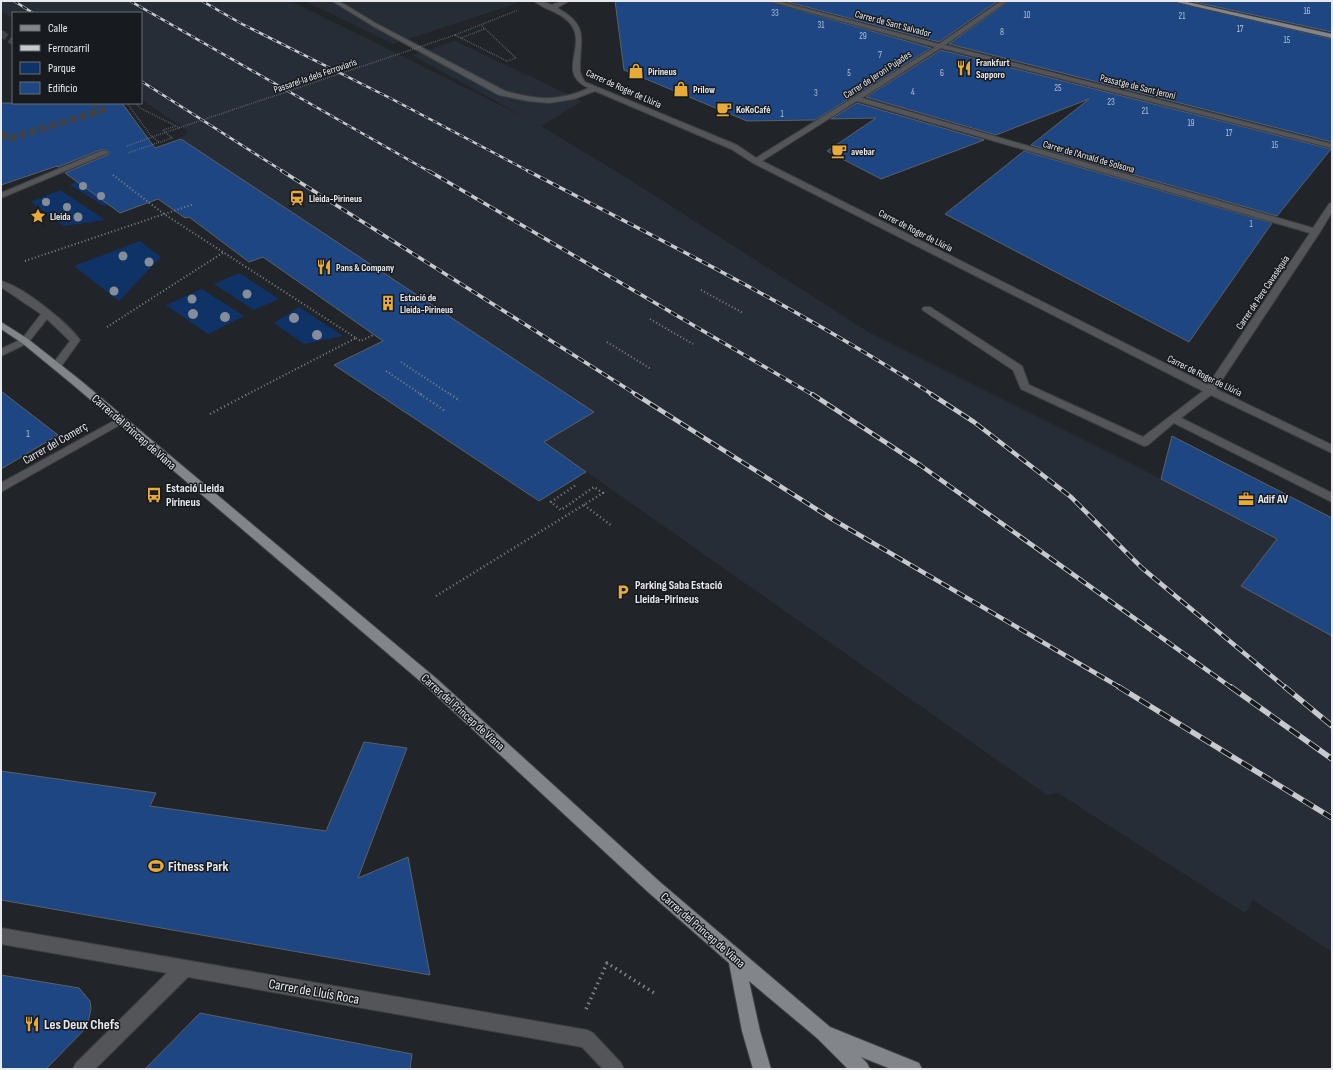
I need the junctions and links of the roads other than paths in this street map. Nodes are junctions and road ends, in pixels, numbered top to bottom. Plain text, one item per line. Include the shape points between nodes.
1 (335, 1) edge
2 (538, 1) edge
3 (566, 1) edge
4 (771, 1) edge
5 (1005, 1) edge
6 (1175, 1) edge
7 (551, 8) junction
8 (1332, 36) edge
9 (940, 46) junction
10 (596, 88) junction
11 (857, 99) junction
12 (1332, 146) edge
13 (104, 154) dead end
14 (756, 161) junction
15 (1, 196) edge
16 (1332, 206) edge
17 (1316, 232) junction
18 (1, 284) edge
19 (928, 309) dead end
20 (46, 313) junction
21 (1, 325) edge
22 (25, 341) junction
23 (1, 353) edge
24 (56, 366) junction
25 (1210, 390) junction
26 (1174, 419) junction
27 (121, 420) junction
28 (1332, 449) edge
29 (1, 488) edge
30 (1332, 498) edge
31 (1, 936) edge
32 (736, 959) junction
33 (185, 968) junction
34 (823, 1032) junction
35 (82, 1069) edge
36 (615, 1069) edge
37 (762, 1069) edge
38 (861, 1069) edge
39 (913, 1069) edge

1 - 10 street via 502,93 549,102 574,98
2 - 7 street, Carrer de Roger de Llúria
3 - 7 street
4 - 9 street, Carrer de Sant Salvador
5 - 9 street, Carrer de Jeroni Pujades
6 - 8 main road
7 - 10 street, Carrer de Roger de Llúria via 563,14 576,26 577,77 583,83
9 - 11 street, Carrer de Jeroni Pujades
9 - 12 street, Passatge de Sant Jeroni
10 - 14 street, Carrer de Roger de Llúria via 734,147
11 - 14 street, Carrer de Jeroni Pujades
11 - 17 street, Carrer de l'Arnald de Solsona
13 - 15 street
14 - 25 street, Carrer de Roger de Llúria
16 - 17 street, Carrer de Pere Cavasèquia
17 - 25 street, Carrer de Pere Cavasèquia
18 - 20 street via 8,286
19 - 26 street, Carrer de Pere Cavasèquia via 1018,368 1025,387 1144,442
20 - 22 street
20 - 24 street via 75,340
21 - 22 main road, Carrer del Princep de Viana
22 - 23 street
22 - 24 main road, Carrer del Princep de Viana
24 - 27 main road, Carrer del Princep de Viana
25 - 26 street, Carrer de Pere Cavasèquia
25 - 28 street, Carrer de Roger de Llúria
26 - 30 street
27 - 29 street, Carrer del Comerç
27 - 32 main road, Carrer del Princep de Viana via 432,683
31 - 33 street, Carrer de Lluís Roca
32 - 34 main road, Carrer del Princep de Viana
32 - 37 main road
33 - 35 street
33 - 36 street, Carrer de Lluís Roca via 587,1039
34 - 38 main road, Carrer del Princep de Viana
34 - 39 main road

